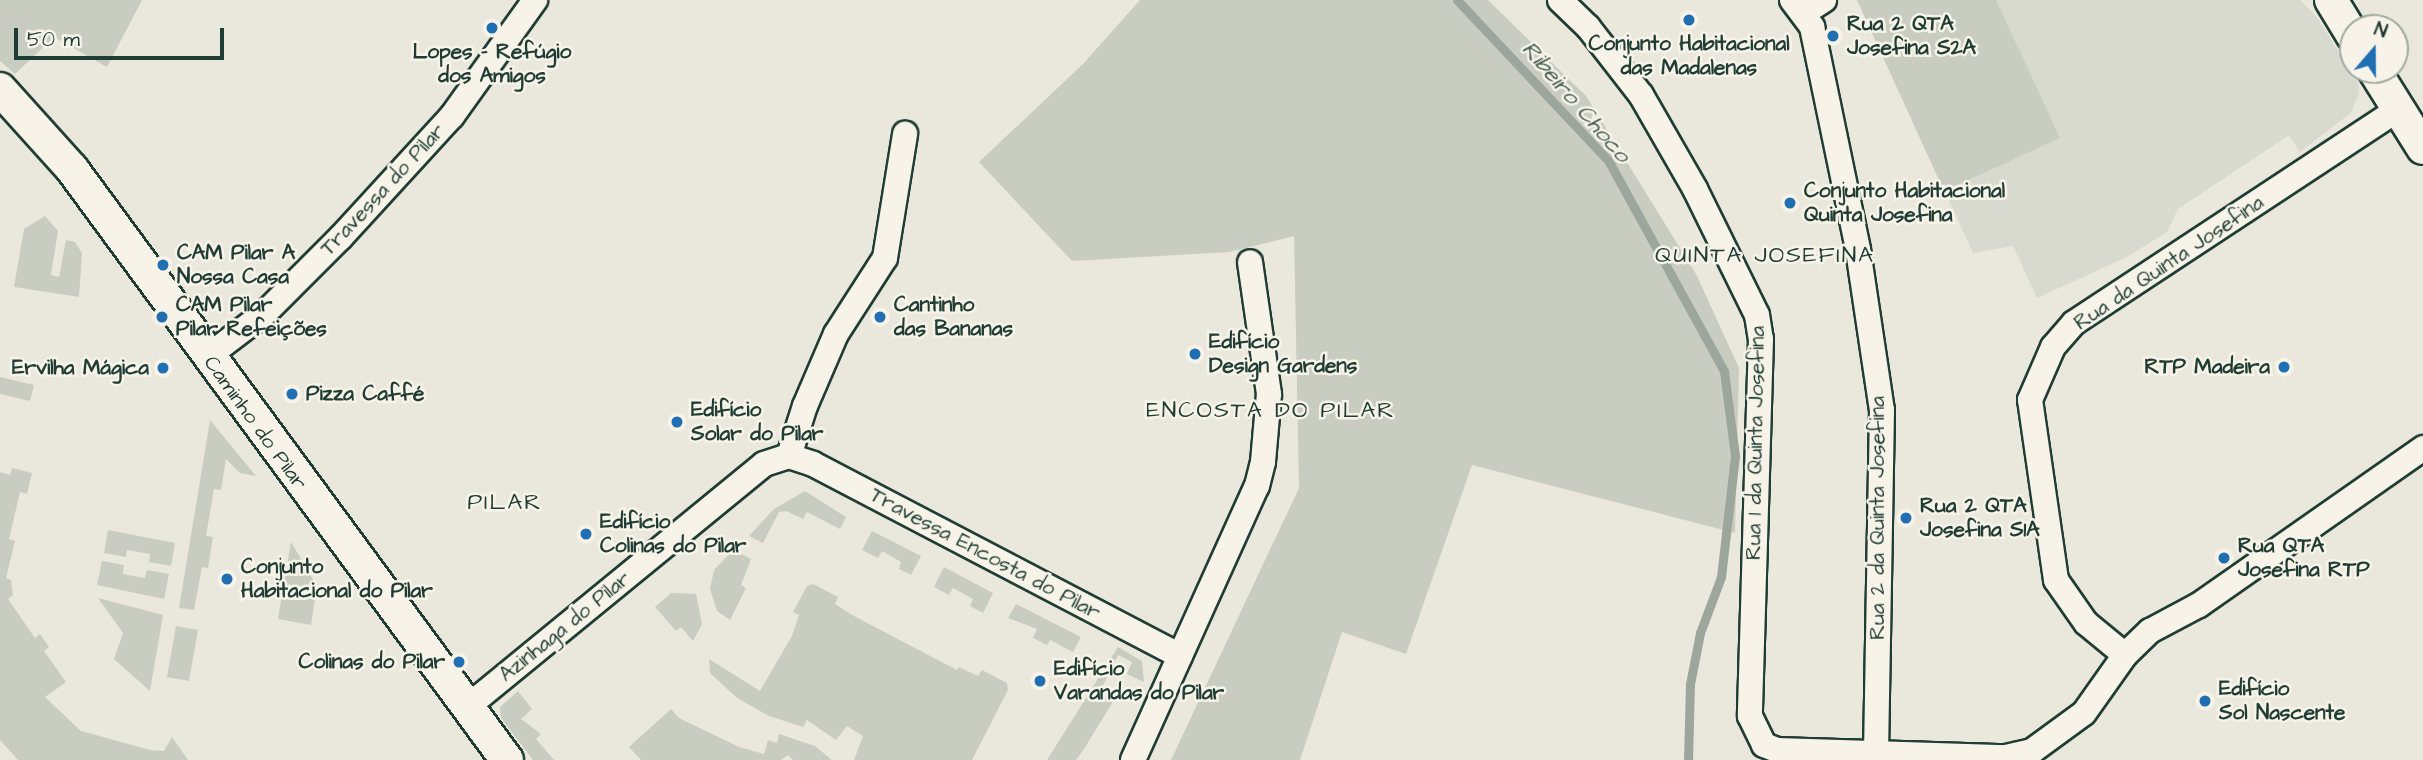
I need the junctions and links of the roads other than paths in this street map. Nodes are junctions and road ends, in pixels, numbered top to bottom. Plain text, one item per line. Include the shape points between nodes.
1 (535, 0) edge
2 (1560, 0) edge
3 (1807, 4) edge
4 (2383, 84) edge
5 (0, 89) edge
6 (2399, 109) junction
7 (905, 134) dead end
8 (2423, 148) edge
9 (1250, 262) dead end
10 (207, 357) junction
11 (2423, 448) edge
12 (789, 456) junction
13 (2125, 655) junction
14 (1180, 656) junction
15 (466, 708) junction
16 (1876, 754) junction
17 (507, 760) edge
18 (1133, 760) edge

1 - 10 street, Travessa do Pilar via 452,116 267,312
2 - 16 street, Rua 1 da Quinta Josefina via 1588,27 1641,95 1729,253 1757,316 1761,339 1750,716 1755,732 1765,745 1777,750
3 - 16 street, Rua 2 da Quinta Josefina via 1842,168 1882,410
4 - 6 street
5 - 10 street, Caminho do Pilar via 72,169
6 - 8 street
6 - 13 street, Rua da Quinta Josefina via 2074,323 2053,347 2030,400 2056,580 2086,623
7 - 12 street via 885,258 836,334
9 - 14 street via 1269,394 1263,462
10 - 15 street, Caminho do Pilar
11 - 13 street via 2199,605 2150,631
12 - 14 street, Travessa Encosta do Pilar via 813,464
12 - 15 street, Azinhaga do Pilar via 764,464
13 - 16 street via 2084,713 2032,751 2007,757
14 - 18 street
15 - 17 street, Caminho do Pilar

